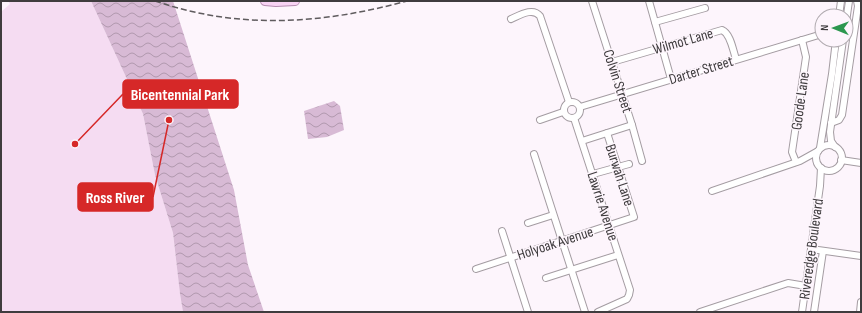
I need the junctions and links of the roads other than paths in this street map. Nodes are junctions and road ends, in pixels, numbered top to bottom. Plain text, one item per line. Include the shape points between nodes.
1 (265, 1) edge
2 (295, 1) edge
3 (592, 1) edge
4 (649, 1) edge
5 (857, 1) edge
6 (705, 8) dead end
7 (510, 19) dead end
8 (655, 22) junction
9 (814, 36) edge
10 (802, 40) junction
11 (662, 47) junction
12 (835, 48) edge
13 (842, 48) edge
14 (736, 59) junction
15 (612, 62) junction
16 (672, 79) junction
17 (622, 93) junction
18 (569, 102) junction
19 (580, 107) junction
20 (563, 112) junction
21 (574, 118) junction
22 (540, 120) dead end
23 (831, 123) junction
24 (632, 125) junction
25 (607, 133) junction
26 (582, 142) junction
27 (835, 147) junction
28 (819, 150) junction
29 (534, 154) dead end
30 (841, 160) junction
31 (642, 161) dead end
32 (798, 162) junction
33 (861, 162) edge
34 (629, 164) dead end
35 (819, 166) junction
36 (618, 167) junction
37 (830, 171) junction
38 (593, 174) junction
39 (820, 186) junction
40 (712, 191) dead end
41 (553, 215) junction
42 (634, 217) joint
43 (528, 223) dead end
44 (609, 225) junction
45 (502, 231) dead end
46 (561, 241) junction
47 (811, 249) junction
48 (823, 251) junction
49 (618, 255) junction
50 (861, 256) edge
51 (510, 257) junction
52 (476, 268) dead end
53 (571, 270) junction
54 (546, 278) dead end
55 (806, 286) junction
56 (861, 302) edge
57 (528, 312) edge
58 (585, 312) edge
59 (598, 312) edge
60 (700, 312) edge
61 (802, 312) edge
62 (814, 312) edge
63 (860, 312) edge

1 - 2 main road
3 - 15 street, Colvin Street
4 - 8 street
5 - 23 street via 842,115 839,120
6 - 8 street
7 - 18 street via 532,12 540,16
8 - 11 street
9 - 10 street, Darter Street
10 - 14 street, Darter Street
10 - 32 street, Goode Lane via 806,57 792,152
11 - 14 street, Wilmot Lane via 722,30 728,35
11 - 15 street, Wilmot Lane
11 - 16 street
12 - 28 street
13 - 23 street
14 - 16 street, Darter Street
15 - 17 street, Colvin Street
16 - 17 street, Darter Street
17 - 19 street, Darter Street
17 - 24 street, Colvin Street
18 - 19 street
18 - 20 street via 564,106
19 - 21 street via 580,112
20 - 21 street via 566,117
20 - 22 street
21 - 26 street, Lawrie Avenue
23 - 27 street via 830,137
24 - 25 street
24 - 31 street, Colvin Street
25 - 26 street
25 - 36 street, Burwah Lane
26 - 38 street, Lawrie Avenue
27 - 28 street via 827,145
27 - 30 street via 840,153
28 - 32 street
28 - 35 street via 816,155
29 - 41 street
30 - 33 street
30 - 37 street via 836,168
32 - 35 street via 809,161
32 - 40 street
34 - 36 street
35 - 37 street
35 - 39 street, Riveredge Boulevard
36 - 38 street
36 - 42 street, Burwah Lane
37 - 39 street, Riveredge Boulevard
38 - 44 street, Lawrie Avenue
39 - 47 street, Riveredge Boulevard
41 - 43 street
41 - 46 street
42 - 44 street, Holyoak Avenue
44 - 46 street, Holyoak Avenue
44 - 49 street, Lawrie Avenue
45 - 51 street
46 - 51 street, Holyoak Avenue
46 - 53 street
47 - 48 street
47 - 55 street, Riveredge Boulevard
48 - 50 street
48 - 62 street
49 - 53 street
49 - 59 street, Lawrie Avenue via 629,287 629,295
51 - 52 street, Holyoak Avenue
51 - 57 street
53 - 54 street
53 - 58 street
55 - 60 street via 788,283
55 - 61 street, Riveredge Boulevard
56 - 63 street

